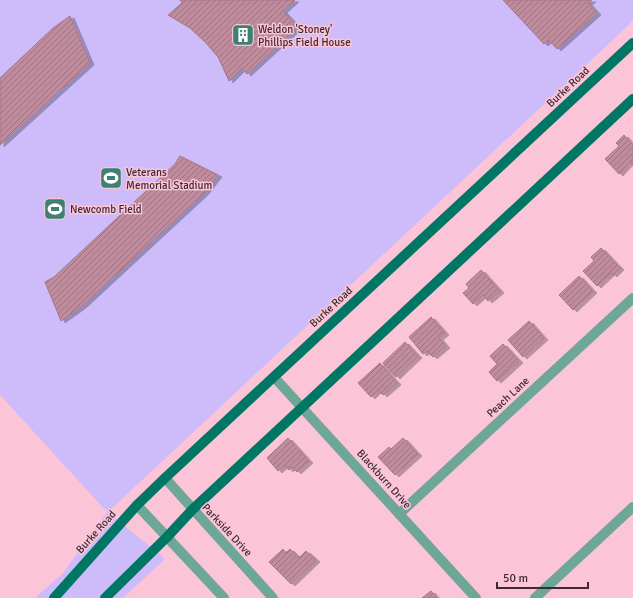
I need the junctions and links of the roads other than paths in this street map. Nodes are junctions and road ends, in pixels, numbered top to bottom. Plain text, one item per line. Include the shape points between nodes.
1 (633, 42) edge
2 (633, 99) edge
3 (633, 298) edge
4 (274, 377) junction
5 (302, 408) junction
6 (164, 478) junction
7 (137, 505) junction
8 (633, 507) edge
9 (192, 510) junction
10 (400, 514) junction
11 (167, 537) junction
12 (54, 598) edge
13 (105, 598) edge
14 (224, 598) edge
15 (273, 598) edge
16 (476, 598) edge
17 (536, 598) edge

1 - 4 main road, Burke Road
2 - 5 main road
3 - 10 street, Peach Lane
4 - 5 street, Blackburn Drive
4 - 6 main road, Burke Road
5 - 9 main road
5 - 10 street, Blackburn Drive
6 - 7 main road, Burke Road
6 - 9 street, Parkside Drive
7 - 11 street
7 - 12 main road, Burke Road
8 - 17 street
9 - 11 main road
9 - 15 street, Parkside Drive
10 - 16 street, Blackburn Drive
11 - 13 main road
11 - 14 street

